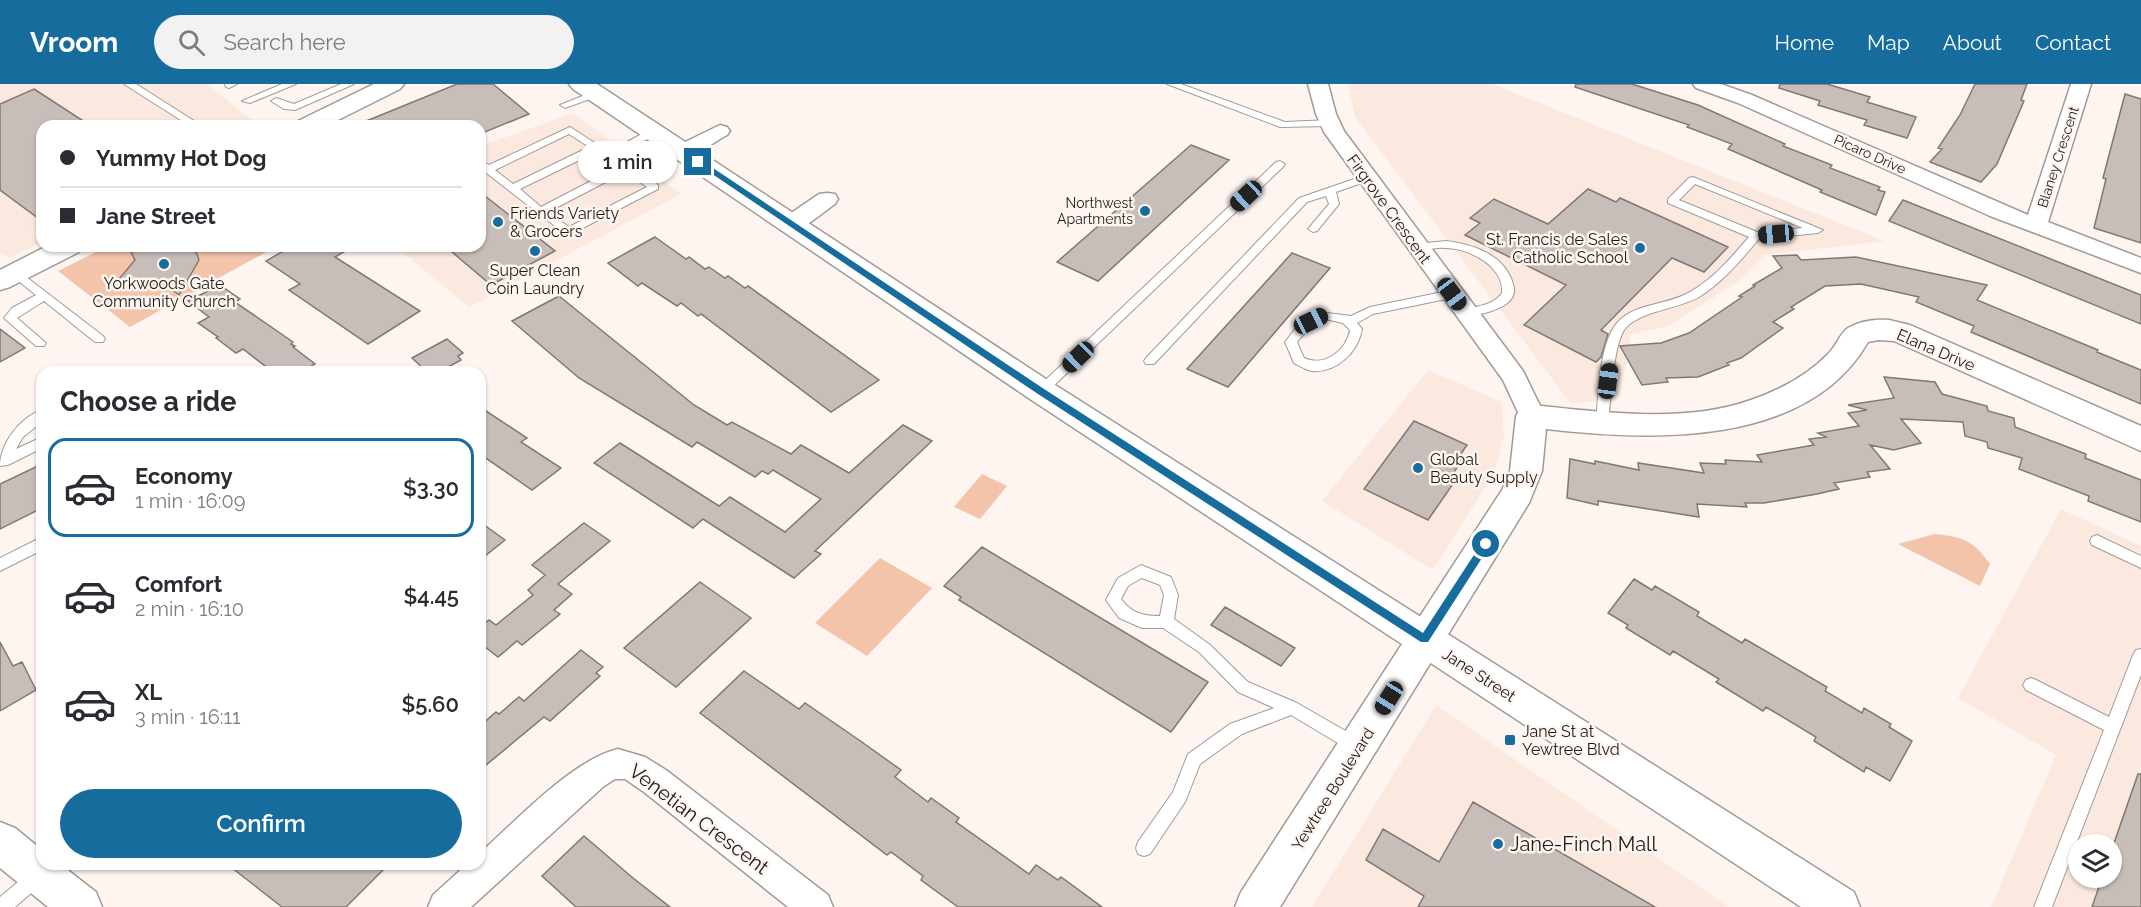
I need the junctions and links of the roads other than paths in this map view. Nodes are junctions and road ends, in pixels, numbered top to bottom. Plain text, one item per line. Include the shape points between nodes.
1 (129, 84) edge
2 (291, 84) edge
3 (392, 84) edge
4 (1172, 84) edge
5 (1318, 84) edge
6 (1703, 84) edge
7 (2081, 84) edge
8 (346, 89) edge
9 (588, 89) edge
10 (247, 101) dead end
11 (276, 101) dead end
12 (565, 105) dead end
13 (187, 120) edge
14 (313, 120) edge
15 (1330, 123) junction
16 (720, 131) dead end
17 (653, 132) junction
18 (596, 148) junction
19 (682, 151) junction
20 (608, 156) junction
21 (1280, 164) dead end
22 (486, 165) edge
23 (486, 168) edge
24 (626, 168) junction
25 (1366, 178) junction
26 (512, 189) junction
27 (1330, 191) junction
28 (827, 199) dead end
29 (540, 211) junction
30 (789, 225) junction
31 (2036, 225) junction
32 (1313, 229) dead end
33 (1756, 236) junction
34 (1418, 248) junction
35 (57, 252) edge
36 (2141, 266) edge
37 (8, 277) edge
38 (1452, 294) junction
39 (44, 296) junction
40 (1466, 313) junction
41 (1350, 322) junction
42 (99, 339) dead end
43 (40, 344) dead end
44 (1150, 361) dead end
45 (1041, 392) junction
46 (1532, 416) junction
47 (36, 420) edge
48 (1602, 421) junction
49 (2141, 439) edge
50 (36, 445) edge
51 (1, 462) edge
52 (2097, 541) dead end
53 (36, 546) edge
54 (2141, 562) edge
55 (0, 565) edge
56 (1166, 622) dead end
57 (1425, 639) junction
58 (2141, 655) edge
59 (2031, 685) dead end
60 (1292, 708) junction
61 (2113, 728) junction
62 (1359, 747) junction
63 (0, 842) edge
64 (1144, 848) dead end
65 (486, 870) edge
66 (486, 870) edge
67 (41, 874) junction
68 (2, 907) edge
69 (81, 907) edge
70 (445, 907) edge
71 (816, 907) edge
72 (1256, 907) edge
73 (1839, 907) edge
74 (2043, 907) edge

1 - 13 lane
2 - 10 lane
3 - 8 main road
4 - 15 lane via 1284,125
5 - 15 street, Firgrove Crescent
6 - 31 street, Picaro Drive
7 - 31 street, Blaney Crescent
8 - 11 lane via 296,107
8 - 14 main road
9 - 12 lane
9 - 17 main road, Jane Street
15 - 25 street, Firgrove Crescent
16 - 19 street
17 - 19 main road, Jane Street
17 - 20 lane
18 - 20 lane
18 - 22 lane via 570,130
18 - 26 lane
19 - 30 main road, Jane Street
20 - 24 lane
21 - 45 lane
23 - 26 lane
24 - 29 lane
24 - 29 lane via 654,187 571,230 564,230
25 - 27 lane
25 - 34 street, Firgrove Crescent
26 - 29 lane
27 - 32 lane via 1334,204
27 - 44 lane via 1304,200
28 - 30 street
30 - 45 main road, Jane Street
31 - 36 street, Blaney Crescent
33 - 33 lane via 1693,210 1672,201 1693,180 1818,230
33 - 48 lane via 1711,284 1621,326 1610,360
34 - 38 street, Firgrove Crescent
34 - 40 lane via 1446,244 1471,250 1496,264 1506,277 1510,291 1505,299
35 - 37 main road
37 - 39 lane
38 - 40 street, Firgrove Crescent
38 - 41 lane via 1370,311
39 - 42 lane
39 - 43 lane via 10,318
40 - 46 street, Firgrove Crescent via 1514,377
41 - 41 lane via 1336,315 1323,315 1311,321 1292,342 1293,351 1309,365 1331,364 1356,340 1357,332
45 - 57 main road, Jane Street
46 - 48 main road, Elana Drive
46 - 57 main road via 1526,471 1517,494
47 - 51 lane via 18,434
48 - 49 main road, Elana Drive via 1681,424 1758,410 1791,398 1811,385 1832,369 1856,336 1869,329 1886,329
50 - 51 lane
52 - 54 lane
53 - 55 lane
56 - 60 lane via 1204,648 1242,687
57 - 62 main road, Yewtree Boulevard
57 - 73 main road, Jane Street
58 - 61 lane
59 - 61 lane
60 - 62 lane
60 - 64 lane via 1236,729 1194,759 1179,797
61 - 74 lane
62 - 72 main road, Yewtree Boulevard
63 - 67 main road
65 - 70 street, Venetian Crescent
66 - 71 street, Venetian Crescent via 581,784 600,770 627,763
67 - 68 lane
67 - 69 main road

